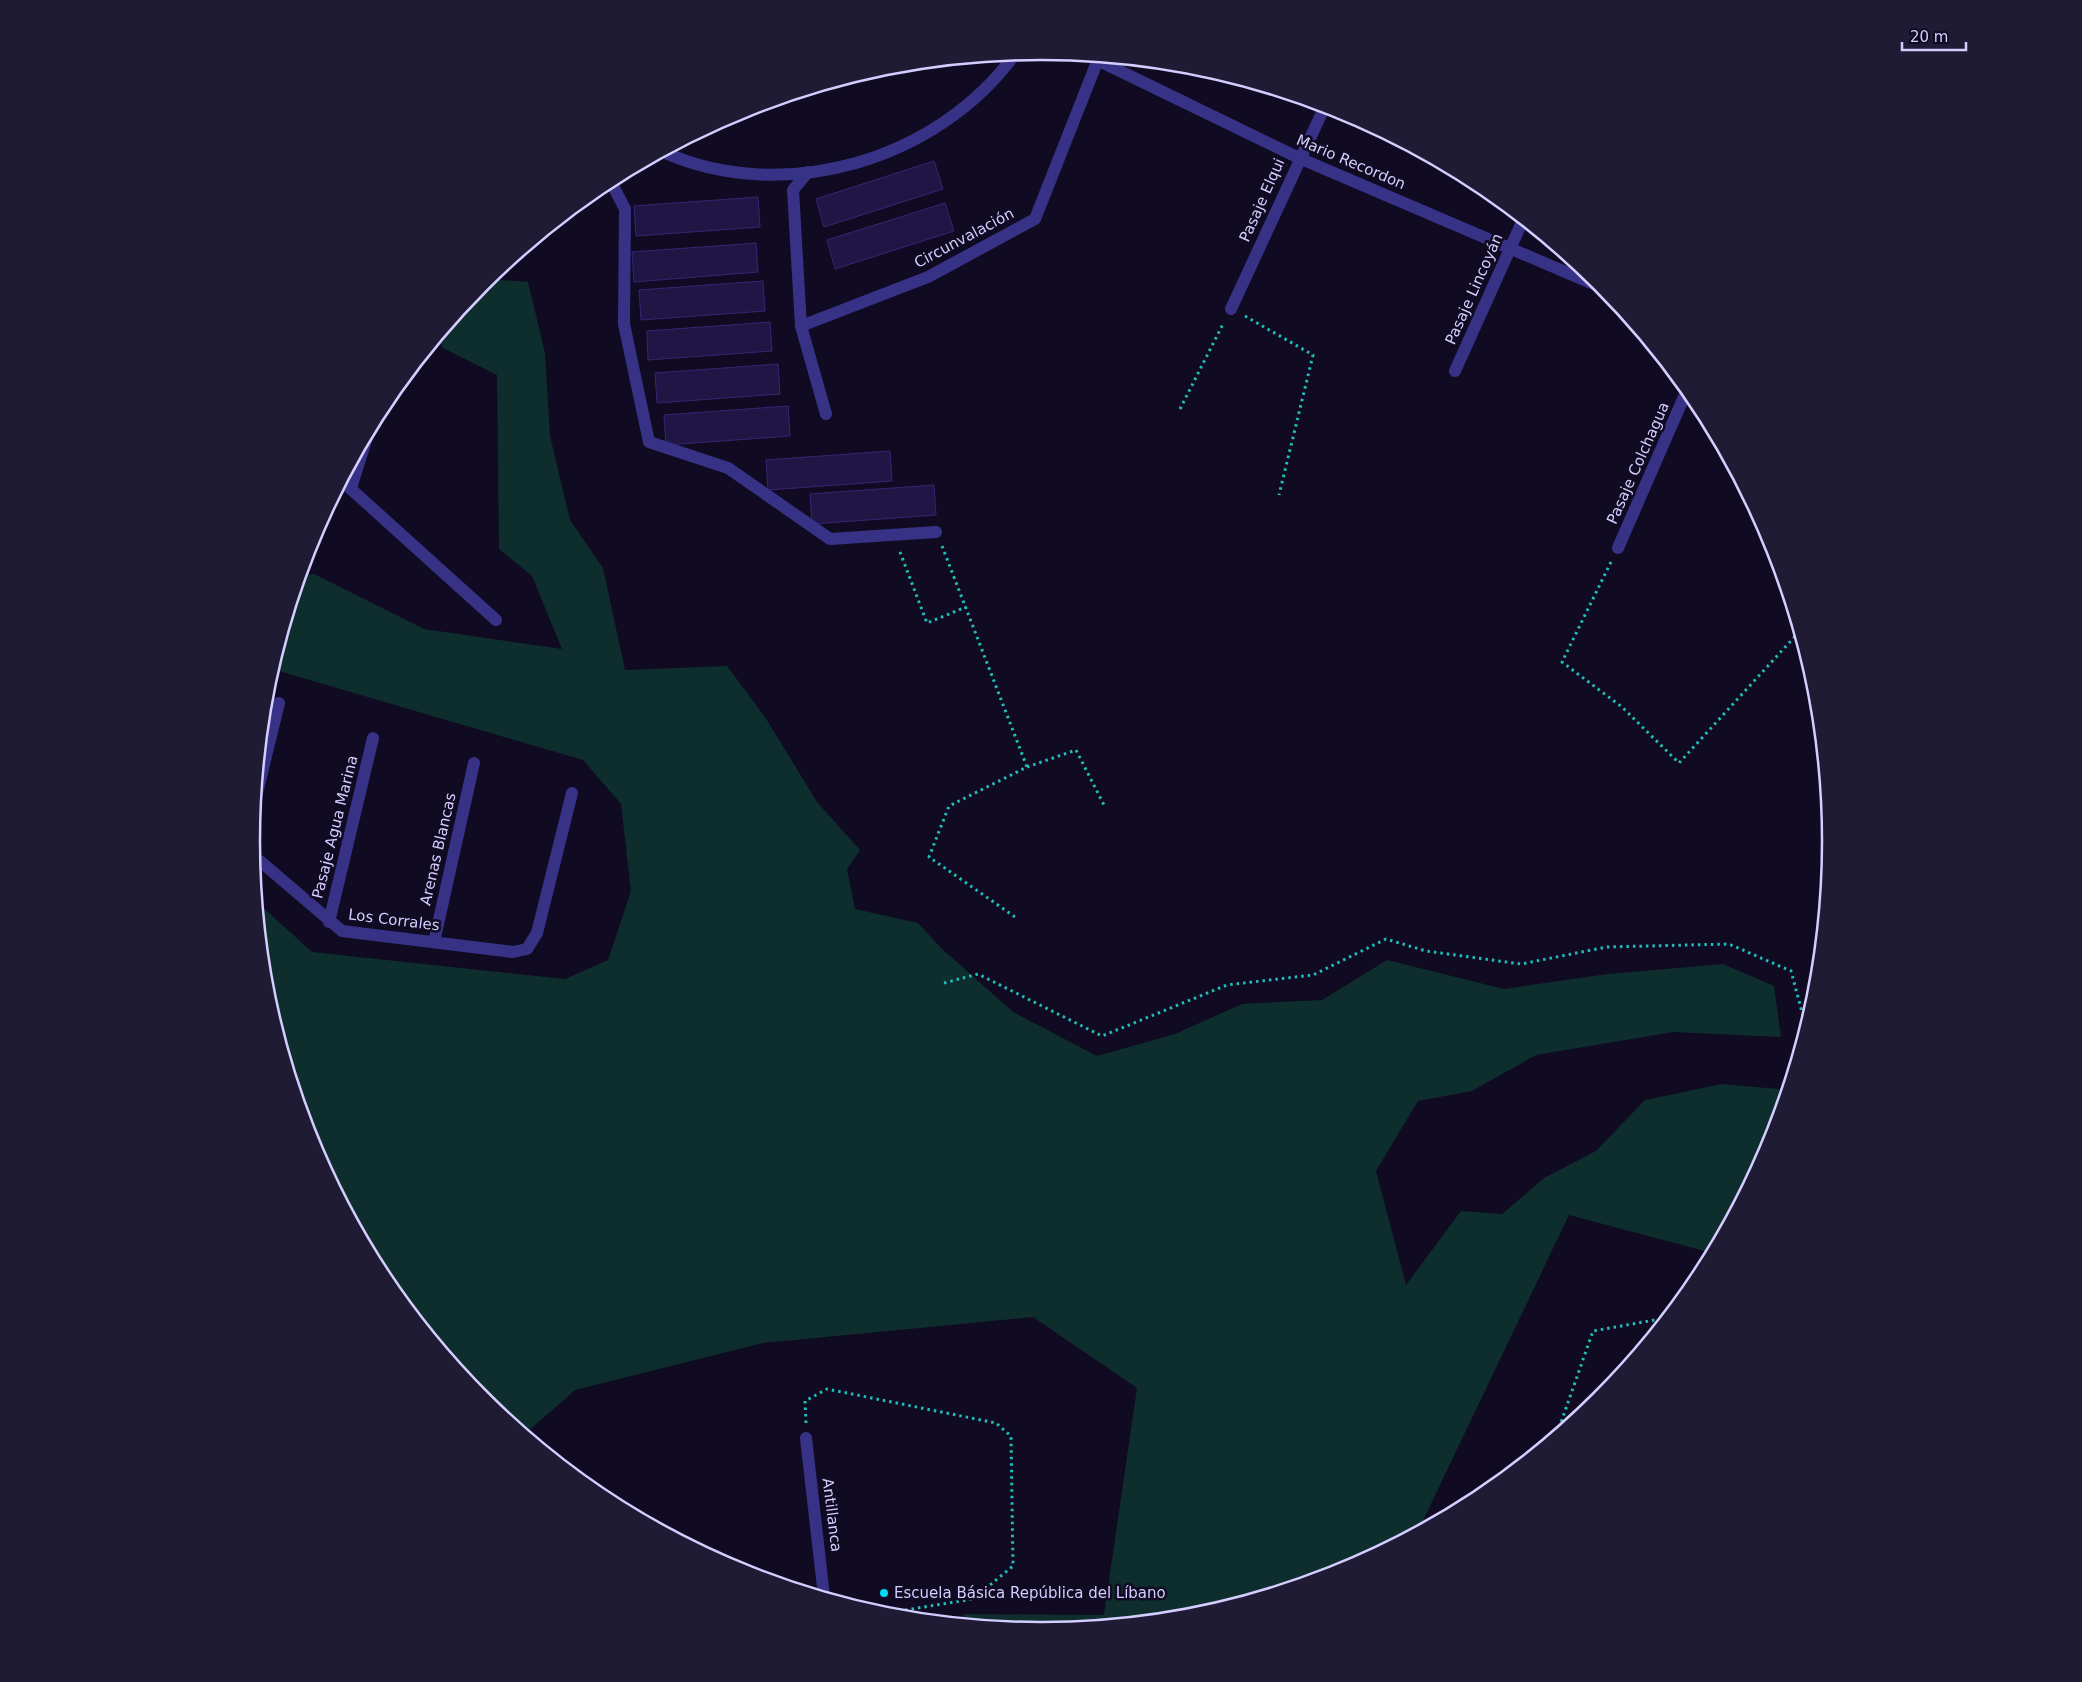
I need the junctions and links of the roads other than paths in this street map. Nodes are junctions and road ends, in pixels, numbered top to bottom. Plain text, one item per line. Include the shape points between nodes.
1 (1009, 61) edge
2 (1093, 62) edge
3 (1106, 63) edge
4 (1322, 112) edge
5 (671, 154) edge
6 (1299, 158) junction
7 (808, 172) junction
8 (614, 188) edge
9 (1521, 225) edge
10 (1510, 248) junction
11 (1583, 279) edge
12 (1231, 309) road end
13 (802, 326) junction
14 (1455, 371) dead end
15 (1684, 398) edge
16 (826, 414) dead end
17 (347, 485) edge
18 (936, 532) road end
19 (1618, 548) road end
20 (496, 620) dead end
21 (279, 703) dead end
22 (373, 738) dead end
23 (265, 761) edge
24 (474, 763) dead end
25 (572, 793) dead end
26 (261, 863) edge
27 (329, 922) junction
28 (434, 942) junction
29 (806, 1438) dead end
30 (823, 1591) edge

1 - 7 street via 971,101 921,137 866,160
2 - 13 street, Circunvalación via 1036,219 928,277
3 - 6 street, Mario Recordon
4 - 6 street, Pasaje Elqui
5 - 7 street via 722,169 770,174
6 - 10 street, Mario Recordon
6 - 12 street, Pasaje Elqui
7 - 13 street via 793,190
8 - 18 street via 626,208 624,324 649,442 728,468 830,539
9 - 10 street, Pasaje Lincoyán
10 - 11 street, Mario Recordon
10 - 14 street, Pasaje Lincoyán
13 - 16 street
15 - 19 street, Pasaje Colchagua
17 - 20 street
21 - 23 street
22 - 27 street, Pasaje Agua Marina
24 - 28 street, Arenas Blancas
25 - 28 street, Los Corrales via 537,933 526,949 513,952
26 - 27 street, Los Corrales
27 - 28 street, Los Corrales via 342,931
29 - 30 street, Antillanca

